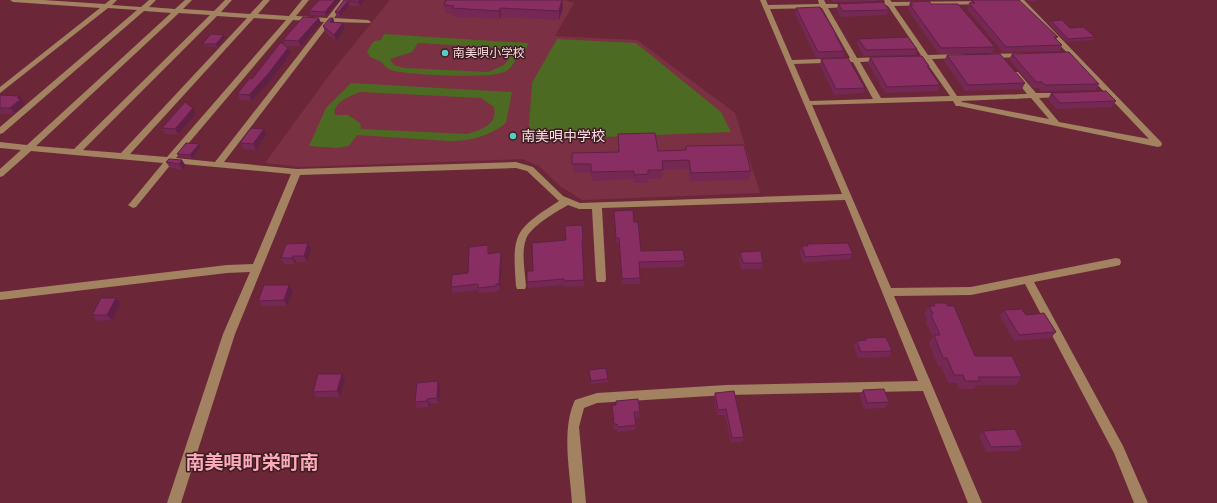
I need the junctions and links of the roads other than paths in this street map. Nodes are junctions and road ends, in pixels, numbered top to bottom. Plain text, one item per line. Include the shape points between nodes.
1 (13, 0) edge
2 (114, 0) edge
3 (153, 0) edge
4 (189, 0) edge
5 (229, 0) edge
6 (267, 0) edge
7 (306, 0) edge
8 (344, 0) edge
9 (1018, 1) edge
10 (888, 2) edge
11 (992, 2) edge
12 (822, 3) edge
13 (764, 4) edge
14 (875, 4) edge
15 (957, 4) edge
16 (860, 5) edge
17 (106, 7) junction
18 (142, 9) junction
19 (176, 11) junction
20 (215, 14) junction
21 (252, 16) junction
22 (289, 18) junction
23 (329, 20) junction
24 (368, 22) dead end
25 (1032, 55) edge
26 (970, 56) edge
27 (985, 56) edge
28 (927, 57) junction
29 (891, 58) edge
30 (912, 58) edge
31 (1002, 58) junction
32 (854, 60) junction
33 (790, 62) junction
34 (0, 91) edge
35 (1110, 93) junction
36 (1072, 94) edge
37 (1094, 94) edge
38 (1034, 96) junction
39 (955, 98) junction
40 (878, 100) junction
41 (807, 102) junction
42 (1056, 123) junction
43 (0, 131) edge
44 (0, 145) edge
45 (28, 148) junction
46 (76, 152) junction
47 (123, 156) junction
48 (170, 160) junction
49 (218, 164) junction
50 (297, 172) junction
51 (0, 174) edge
52 (848, 197) junction
53 (567, 201) junction
54 (133, 205) dead end
55 (597, 207) junction
56 (1116, 262) dead end
57 (256, 268) junction
58 (601, 279) dead end
59 (1028, 280) junction
60 (521, 286) dead end
61 (887, 292) junction
62 (0, 296) edge
63 (926, 386) junction
64 (174, 503) edge
65 (579, 503) edge
66 (975, 503) edge
67 (1141, 503) edge

1 - 17 street
2 - 17 street
3 - 18 street
4 - 19 street
5 - 20 street
6 - 21 street
7 - 22 street
8 - 23 street
9 - 35 street via 1068,54
10 - 14 street
10 - 15 street
10 - 28 street
11 - 15 street
12 - 13 street
12 - 16 street
12 - 32 street
13 - 33 street
17 - 18 street
17 - 34 street
18 - 19 street
18 - 43 street
19 - 20 street
19 - 45 street
20 - 21 street
20 - 46 street
21 - 22 street
21 - 47 street
22 - 23 street
22 - 48 street
23 - 24 street
23 - 49 street
25 - 31 street
26 - 28 street
27 - 31 street
28 - 30 street
28 - 39 street
29 - 32 street
31 - 38 street
32 - 33 street
32 - 40 street
33 - 41 street
35 - 37 street
35 - 42 street via 1158,144
36 - 38 street
38 - 39 street
38 - 42 street
39 - 40 street
39 - 42 street via 959,104
40 - 41 street
41 - 52 street
44 - 45 street
45 - 46 street
45 - 51 street
46 - 47 street
47 - 48 street
48 - 49 street
48 - 54 street
49 - 50 street
50 - 53 street via 516,165 530,169 560,198
50 - 57 street
52 - 55 street
52 - 61 street
53 - 55 street via 579,206
53 - 60 street via 537,221 521,238
55 - 58 street
56 - 59 street
57 - 62 street via 227,269
57 - 64 street via 229,334
59 - 61 street via 971,291
59 - 67 street via 1120,450
61 - 63 street
63 - 65 street via 726,390 597,398 579,404 573,427
63 - 66 street

